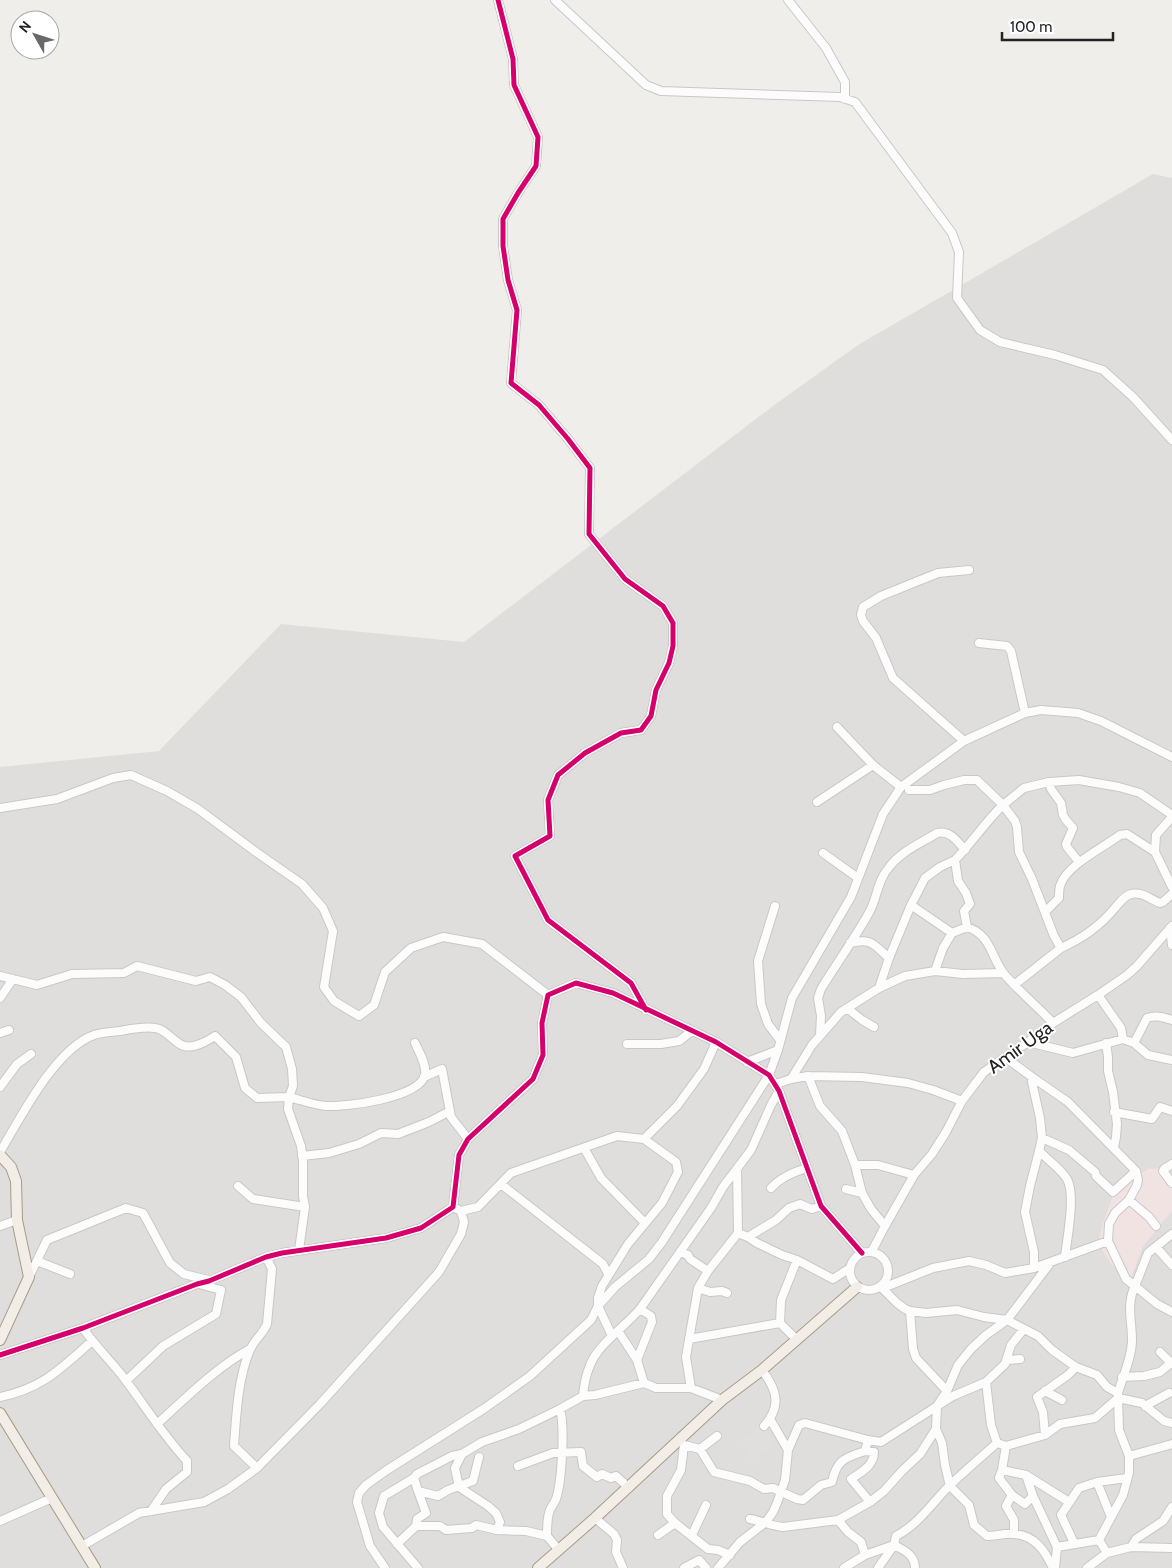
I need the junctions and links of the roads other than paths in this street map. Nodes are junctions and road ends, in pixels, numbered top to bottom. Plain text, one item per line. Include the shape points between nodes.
1 (498, 0) edge
2 (554, 0) edge
3 (788, 0) edge
4 (846, 99) junction
5 (1172, 440) edge
6 (969, 570) dead end
7 (979, 643) dead end
8 (1025, 713) junction
9 (838, 727) dead end
10 (964, 741) junction
11 (1172, 757) edge
12 (873, 765) junction
13 (1049, 782) junction
14 (900, 787) junction
15 (909, 790) dead end
16 (817, 802) dead end
17 (1003, 805) junction
18 (0, 808) edge
19 (1172, 816) edge
20 (965, 850) junction
21 (1155, 852) junction
22 (823, 853) dead end
23 (955, 860) junction
24 (1079, 862) junction
25 (858, 878) junction
26 (1172, 887) edge
27 (1172, 894) edge
28 (911, 905) junction
29 (775, 906) dead end
30 (1045, 912) junction
31 (967, 927) junction
32 (1171, 927) edge
33 (952, 933) junction
34 (850, 942) junction
35 (1172, 945) edge
36 (1061, 948) junction
37 (889, 958) junction
38 (935, 971) junction
39 (1003, 973) junction
40 (0, 976) edge
41 (13, 979) junction
42 (1014, 985) junction
43 (880, 988) junction
44 (548, 995) junction
45 (1098, 995) junction
46 (0, 998) edge
47 (847, 1008) junction
48 (646, 1010) junction
49 (1172, 1020) edge
50 (1053, 1023) junction
51 (874, 1027) dead end
52 (9, 1030) dead end
53 (692, 1031) junction
54 (0, 1033) edge
55 (820, 1035) junction
56 (1123, 1039) junction
57 (780, 1040) junction
58 (716, 1042) junction
59 (1028, 1042) junction
60 (415, 1043) dead end
61 (1106, 1043) junction
62 (1134, 1043) junction
63 (627, 1044) dead end
64 (778, 1050) junction
65 (31, 1054) dead end
66 (1006, 1058) junction
67 (1172, 1060) edge
68 (747, 1062) junction
69 (769, 1075) junction
70 (424, 1076) junction
71 (808, 1076) junction
72 (791, 1079) junction
73 (1032, 1082) dead end
74 (0, 1087) edge
75 (778, 1088) junction
76 (289, 1097) junction
77 (962, 1101) junction
78 (450, 1111) junction
79 (1172, 1111) edge
80 (1114, 1112) junction
81 (1042, 1138) junction
82 (468, 1139) junction
83 (644, 1139) junction
84 (1114, 1146) junction
85 (584, 1148) junction
86 (1039, 1151) junction
87 (0, 1154) edge
88 (302, 1156) junction
89 (1172, 1164) edge
90 (855, 1165) junction
91 (807, 1168) junction
92 (737, 1169) junction
93 (1136, 1171) junction
94 (914, 1175) junction
95 (1172, 1183) edge
96 (501, 1184) junction
97 (238, 1186) dead end
98 (771, 1188) dead end
99 (846, 1189) dead end
100 (862, 1193) junction
101 (1129, 1200) junction
102 (821, 1206) junction
103 (305, 1207) junction
104 (453, 1207) junction
105 (460, 1211) junction
106 (17, 1220) junction
107 (645, 1223) junction
108 (0, 1226) edge
109 (884, 1226) junction
110 (1156, 1226) dead end
111 (738, 1233) junction
112 (1172, 1234) edge
113 (748, 1237) junction
114 (1108, 1241) junction
115 (1156, 1247) junction
116 (299, 1250) junction
117 (872, 1251) junction
118 (680, 1252) junction
119 (862, 1253) junction
120 (266, 1257) junction
121 (1065, 1257) junction
122 (797, 1260) junction
123 (37, 1261) junction
124 (1051, 1262) junction
125 (1172, 1265) edge
126 (850, 1268) junction
127 (1034, 1268) junction
128 (708, 1271) junction
129 (70, 1274) dead end
130 (608, 1274) junction
131 (29, 1277) junction
132 (209, 1281) junction
133 (198, 1284) junction
134 (1135, 1286) junction
135 (857, 1287) junction
136 (882, 1287) junction
137 (698, 1288) junction
138 (728, 1293) dead end
139 (598, 1306) junction
140 (640, 1309) junction
141 (910, 1311) junction
142 (1172, 1312) edge
143 (1007, 1320) junction
144 (780, 1323) junction
145 (82, 1328) junction
146 (1023, 1330) junction
147 (615, 1334) junction
148 (689, 1339) junction
149 (0, 1340) edge
150 (797, 1340) junction
151 (92, 1341) junction
152 (250, 1349) junction
153 (1160, 1352) dead end
154 (0, 1355) edge
155 (1020, 1358) dead end
156 (637, 1360) junction
157 (1007, 1360) junction
158 (1172, 1363) edge
159 (1076, 1367) junction
160 (762, 1370) junction
161 (1122, 1377) junction
162 (126, 1381) junction
163 (986, 1382) junction
164 (644, 1383) junction
165 (691, 1388) junction
166 (947, 1391) junction
167 (1045, 1391) junction
168 (1169, 1393) dead end
169 (1118, 1395) junction
170 (583, 1396) junction
171 (0, 1397) edge
172 (722, 1400) junction
173 (1062, 1400) dead end
174 (937, 1406) junction
175 (1145, 1406) junction
176 (560, 1409) junction
177 (0, 1414) edge
178 (770, 1419) junction
179 (1172, 1423) edge
180 (156, 1424) junction
181 (764, 1426) dead end
182 (936, 1429) junction
183 (1045, 1434) junction
184 (717, 1436) dead end
185 (868, 1440) junction
186 (997, 1443) junction
187 (1172, 1444) edge
188 (1006, 1446) junction
189 (700, 1449) junction
190 (788, 1450) junction
191 (865, 1452) junction
192 (462, 1454) junction
193 (562, 1454) junction
194 (1129, 1456) junction
195 (479, 1457) dead end
196 (518, 1466) dead end
197 (257, 1468) junction
198 (1002, 1470) junction
199 (1026, 1475) junction
200 (414, 1478) junction
201 (1127, 1478) junction
202 (1097, 1482) junction
203 (950, 1486) junction
204 (459, 1487) junction
205 (629, 1488) junction
206 (418, 1490) junction
207 (780, 1491) junction
208 (1012, 1494) junction
209 (1032, 1496) junction
210 (52, 1498) junction
211 (870, 1502) junction
212 (1069, 1502) junction
213 (706, 1505) dead end
214 (1172, 1507) edge
215 (151, 1511) junction
216 (1111, 1517) junction
217 (596, 1518) junction
218 (750, 1519) dead end
219 (838, 1520) junction
220 (0, 1521) edge
221 (766, 1522) junction
222 (675, 1523) junction
223 (416, 1526) junction
224 (497, 1530) junction
225 (1014, 1534) junction
226 (658, 1535) dead end
227 (692, 1535) junction
228 (547, 1536) junction
229 (1099, 1540) junction
230 (1074, 1543) junction
231 (397, 1544) junction
232 (894, 1545) junction
233 (82, 1546) junction
234 (1057, 1547) junction
235 (1131, 1547) junction
236 (1172, 1548) edge
237 (558, 1549) junction
238 (708, 1549) junction
239 (1107, 1553) junction
240 (865, 1555) junction
241 (728, 1558) junction
242 (699, 1560) junction
243 (95, 1568) edge
244 (385, 1568) edge
245 (418, 1568) edge
246 (538, 1568) edge
247 (623, 1568) edge
248 (684, 1568) edge
249 (706, 1568) edge
250 (718, 1568) edge
251 (730, 1568) edge
252 (844, 1568) edge
253 (878, 1568) edge
254 (915, 1568) edge
255 (1054, 1568) edge
256 (1088, 1568) edge

1 - 48 street via 513,59 514,85 538,137 536,166 503,219 508,280 517,310 511,383 539,405 590,468 589,534 625,579 662,606 673,623 674,646 656,690 651,716 641,730 622,733 585,753 558,775 548,800 550,836 515,856 548,920 630,983
2 - 4 street via 646,85 661,92
3 - 4 street via 826,48 846,82
4 - 5 street via 855,102 952,233 959,252 957,298 980,330 1000,342 1103,370
6 - 10 street via 938,573 881,596 862,607 861,614 894,678
7 - 8 street via 1007,646
8 - 10 street
8 - 11 street via 1041,710 1078,713 1101,721
9 - 12 street
10 - 14 street
12 - 14 street
12 - 16 street
13 - 17 street via 1024,788
13 - 19 street via 1078,780 1119,787 1140,793
13 - 24 street via 1061,803 1063,815 1073,828 1067,848
14 - 25 street via 883,814
15 - 17 street via 930,790 964,780 977,780
17 - 20 street
17 - 30 street via 1018,827 1019,852
18 - 44 street via 57,798 131,775 190,804 302,884 323,908 333,931 324,987 334,1001 359,1016 374,1005 385,972 411,948 443,937 482,944
19 - 21 street via 1156,835
20 - 23 street
20 - 34 street via 948,832 942,832 900,855 880,879 872,907
21 - 24 street via 1127,834 1120,835
21 - 26 street
22 - 25 street
23 - 28 street via 940,866 925,878
23 - 31 street via 958,881 970,904 964,910
24 - 30 street via 1061,883 1058,898
25 - 57 street via 851,897 792,998
27 - 36 street via 1160,903 1133,893 1125,896 1103,922
28 - 33 street
28 - 37 street
29 - 57 street via 758,960 761,1004 768,1024
30 - 36 street
31 - 33 street
31 - 39 street via 987,942
32 - 35 street
32 - 45 street, Amir Uga via 1127,975
33 - 38 street
34 - 37 street via 870,941
34 - 55 street via 818,998
36 - 42 street
37 - 43 street
38 - 39 street
38 - 43 street via 905,976
39 - 42 street
40 - 41 street
41 - 46 street
41 - 76 street via 37,985 72,974 124,973 137,966 196,981 210,977 241,997 261,1023 286,1047 293,1086
42 - 50 street
43 - 47 street
44 - 48 street via 576,983 613,993
44 - 82 street via 542,1023 543,1055 533,1079
45 - 50 street, Amir Uga
45 - 56 street via 1121,1028
47 - 51 street
47 - 55 street
48 - 53 street
49 - 62 street via 1161,1016 1146,1018
50 - 59 street, Amir Uga
52 - 54 street
53 - 58 street
53 - 63 street via 679,1041
55 - 72 street
56 - 61 street
56 - 62 street
57 - 64 street
58 - 68 street
58 - 83 street via 704,1069 677,1106
59 - 61 street via 1073,1053
59 - 66 street, Amir Uga
60 - 70 street via 425,1068
61 - 80 street
62 - 67 street via 1148,1055
64 - 68 street
64 - 69 street
65 - 74 street via 17,1064
66 - 77 street, Amir Uga via 984,1072
66 - 84 street via 1068,1102
68 - 69 street
69 - 75 street
69 - 139 street via 662,1242 649,1259
70 - 76 street via 418,1085 401,1094 363,1104 325,1106
70 - 78 street via 442,1069
71 - 72 street
71 - 77 street via 862,1077 908,1083
71 - 90 street via 820,1106 842,1130
72 - 75 street
73 - 81 street
75 - 91 street
75 - 92 street via 751,1150
76 - 87 street via 257,1098 245,1088 236,1057 215,1036 191,1047 178,1044 169,1034 156,1028 94,1035 68,1050 49,1073
76 - 88 street via 288,1109
77 - 94 street, Amir Uga via 932,1154
78 - 82 street
78 - 88 street via 398,1134 381,1133 329,1153
79 - 80 street via 1160,1107 1152,1118
80 - 84 street via 1117,1124
81 - 86 street
81 - 93 street via 1069,1150 1113,1192
82 - 104 street via 459,1155
83 - 85 street via 618,1136
83 - 107 street via 676,1162 678,1172 662,1203
84 - 93 street
85 - 96 street via 511,1173
85 - 107 street via 600,1178
86 - 121 street via 1068,1181 1071,1194
86 - 127 street via 1025,1212 1034,1252
87 - 106 main road via 11,1167 16,1181
88 - 103 street
89 - 95 street via 1163,1172
90 - 94 street via 878,1165
90 - 100 street
91 - 98 street via 792,1172
91 - 102 street
92 - 111 street
92 - 118 street
93 - 101 street via 1138,1185
94 - 109 street, Amir Uga
96 - 105 street via 478,1207
96 - 130 street via 603,1264
97 - 103 street via 253,1198
99 - 100 street
100 - 109 street
101 - 110 street
101 - 114 street via 1109,1224
102 - 113 street via 812,1209 800,1204 789,1208
102 - 119 street
103 - 116 street
104 - 105 street
104 - 116 street via 421,1228 386,1238
105 - 197 street via 464,1222 461,1234 439,1272 320,1404
106 - 108 street
106 - 131 main road
107 - 130 street
109 - 117 street, Amir Uga
111 - 113 street
111 - 128 street
112 - 115 street
113 - 122 street via 782,1256
114 - 121 street
114 - 134 street via 1126,1278
115 - 125 street
115 - 134 street via 1148,1253
116 - 120 street
117 - 119 street
117 - 136 street via 887,1263 888,1276
118 - 128 street
118 - 140 street
119 - 126 street
120 - 132 street
120 - 152 street via 272,1269 267,1324
121 - 124 street
122 - 126 street via 832,1279
122 - 144 street via 781,1300
123 - 129 street
123 - 131 street
123 - 132 street via 47,1240 126,1208 143,1213 170,1264 184,1274
124 - 127 street
124 - 143 street
126 - 135 street via 851,1278
127 - 136 street via 1005,1273 968,1261 933,1268
128 - 137 street
130 - 139 street
131 - 149 main road
132 - 133 street
133 - 145 street
133 - 162 street via 222,1290 216,1314 163,1346
134 - 142 street
134 - 161 street via 1129,1314 1132,1341
135 - 136 street via 869,1290
135 - 150 main road
136 - 141 street
137 - 138 street
137 - 148 street
139 - 147 street
139 - 244 street via 591,1320 530,1376 387,1470 359,1493 358,1502 370,1546
140 - 147 street
140 - 156 street via 651,1316 652,1322
141 - 143 street via 957,1310
141 - 166 street via 916,1358
143 - 146 street
143 - 166 street via 971,1349 958,1365
144 - 148 street
144 - 150 street
145 - 151 street
145 - 154 street
146 - 157 street via 1011,1345
146 - 159 street via 1038,1336
147 - 156 street
147 - 170 street via 589,1367
148 - 165 street via 686,1357
150 - 160 main road
151 - 162 street
151 - 171 street via 52,1376 19,1393
152 - 180 street via 209,1377
152 - 197 street via 237,1409 234,1446
153 - 158 street
155 - 157 street
156 - 164 street
157 - 163 street
158 - 161 street via 1160,1372
159 - 167 street
159 - 169 street via 1097,1375
160 - 172 main road
160 - 178 street via 775,1392 775,1406
161 - 169 street
162 - 180 street
163 - 174 street
163 - 186 street via 990,1425
164 - 165 street via 656,1388
164 - 170 street
165 - 172 street
166 - 174 street
167 - 173 street
167 - 183 street via 1037,1397 1043,1412
168 - 175 street
169 - 175 street
169 - 183 street via 1096,1418 1060,1424
169 - 194 street via 1119,1430
170 - 176 street
172 - 205 main road
174 - 182 street
174 - 185 street via 881,1442
175 - 179 street via 1164,1421
176 - 192 street via 482,1442
176 - 193 street
177 - 210 main road
178 - 181 street
178 - 190 street
180 - 215 street via 187,1461 187,1472 166,1490
182 - 203 street
182 - 211 street via 920,1454
183 - 188 street
184 - 189 street
185 - 190 street via 805,1423 795,1432
185 - 191 street
186 - 188 street
186 - 203 street
187 - 194 street
188 - 198 street
189 - 207 street via 714,1472 750,1481 764,1489
189 - 222 street via 684,1445 681,1470 666,1496 667,1514
190 - 207 street via 785,1480
191 - 207 street via 846,1457 836,1468 832,1482 803,1500
191 - 211 street via 874,1452 874,1458 866,1469 851,1479
192 - 200 street via 452,1456
192 - 204 street via 455,1468
193 - 196 street via 553,1453
193 - 205 street via 581,1452 583,1466 597,1477 602,1474 611,1478 616,1476
193 - 228 street
194 - 201 street
195 - 204 street via 473,1481
197 - 215 street via 204,1502
198 - 199 street
198 - 208 street via 999,1478
199 - 209 street
199 - 212 street
200 - 206 street
200 - 231 street via 384,1496 379,1513 383,1527
201 - 202 street
201 - 216 street via 1123,1495
202 - 212 street via 1079,1488
202 - 216 street
203 - 225 street via 969,1505 974,1525 987,1536
203 - 232 street via 908,1530 896,1536
204 - 206 street via 438,1496
204 - 224 street via 496,1513 500,1522
205 - 217 main road
206 - 223 street via 426,1513 417,1519
207 - 221 street via 778,1503
208 - 209 street via 1025,1504
208 - 225 street via 1006,1506 1014,1520
209 - 234 street
210 - 220 street
210 - 233 main road
211 - 219 street
212 - 230 street via 1061,1515
213 - 227 street
214 - 235 street via 1163,1521 1136,1539
215 - 233 street via 139,1513
216 - 229 street
217 - 237 main road
217 - 247 street via 618,1540 616,1552
218 - 221 street
219 - 221 street via 783,1527
219 - 240 street via 861,1542
221 - 241 street via 740,1542
222 - 226 street
222 - 227 street
223 - 224 street via 440,1526 446,1530 472,1528 476,1524
223 - 231 street
224 - 228 street
225 - 255 street via 1030,1537 1045,1552
227 - 238 street
228 - 237 street
229 - 230 street
229 - 239 street
230 - 234 street
231 - 245 street
232 - 240 street
232 - 253 street
232 - 254 street via 907,1552
233 - 243 main road
234 - 255 street
235 - 236 street
235 - 239 street
237 - 246 main road
238 - 241 street via 718,1550
238 - 242 street
239 - 256 street
240 - 252 street
241 - 250 street
241 - 251 street
242 - 248 street
242 - 249 street

